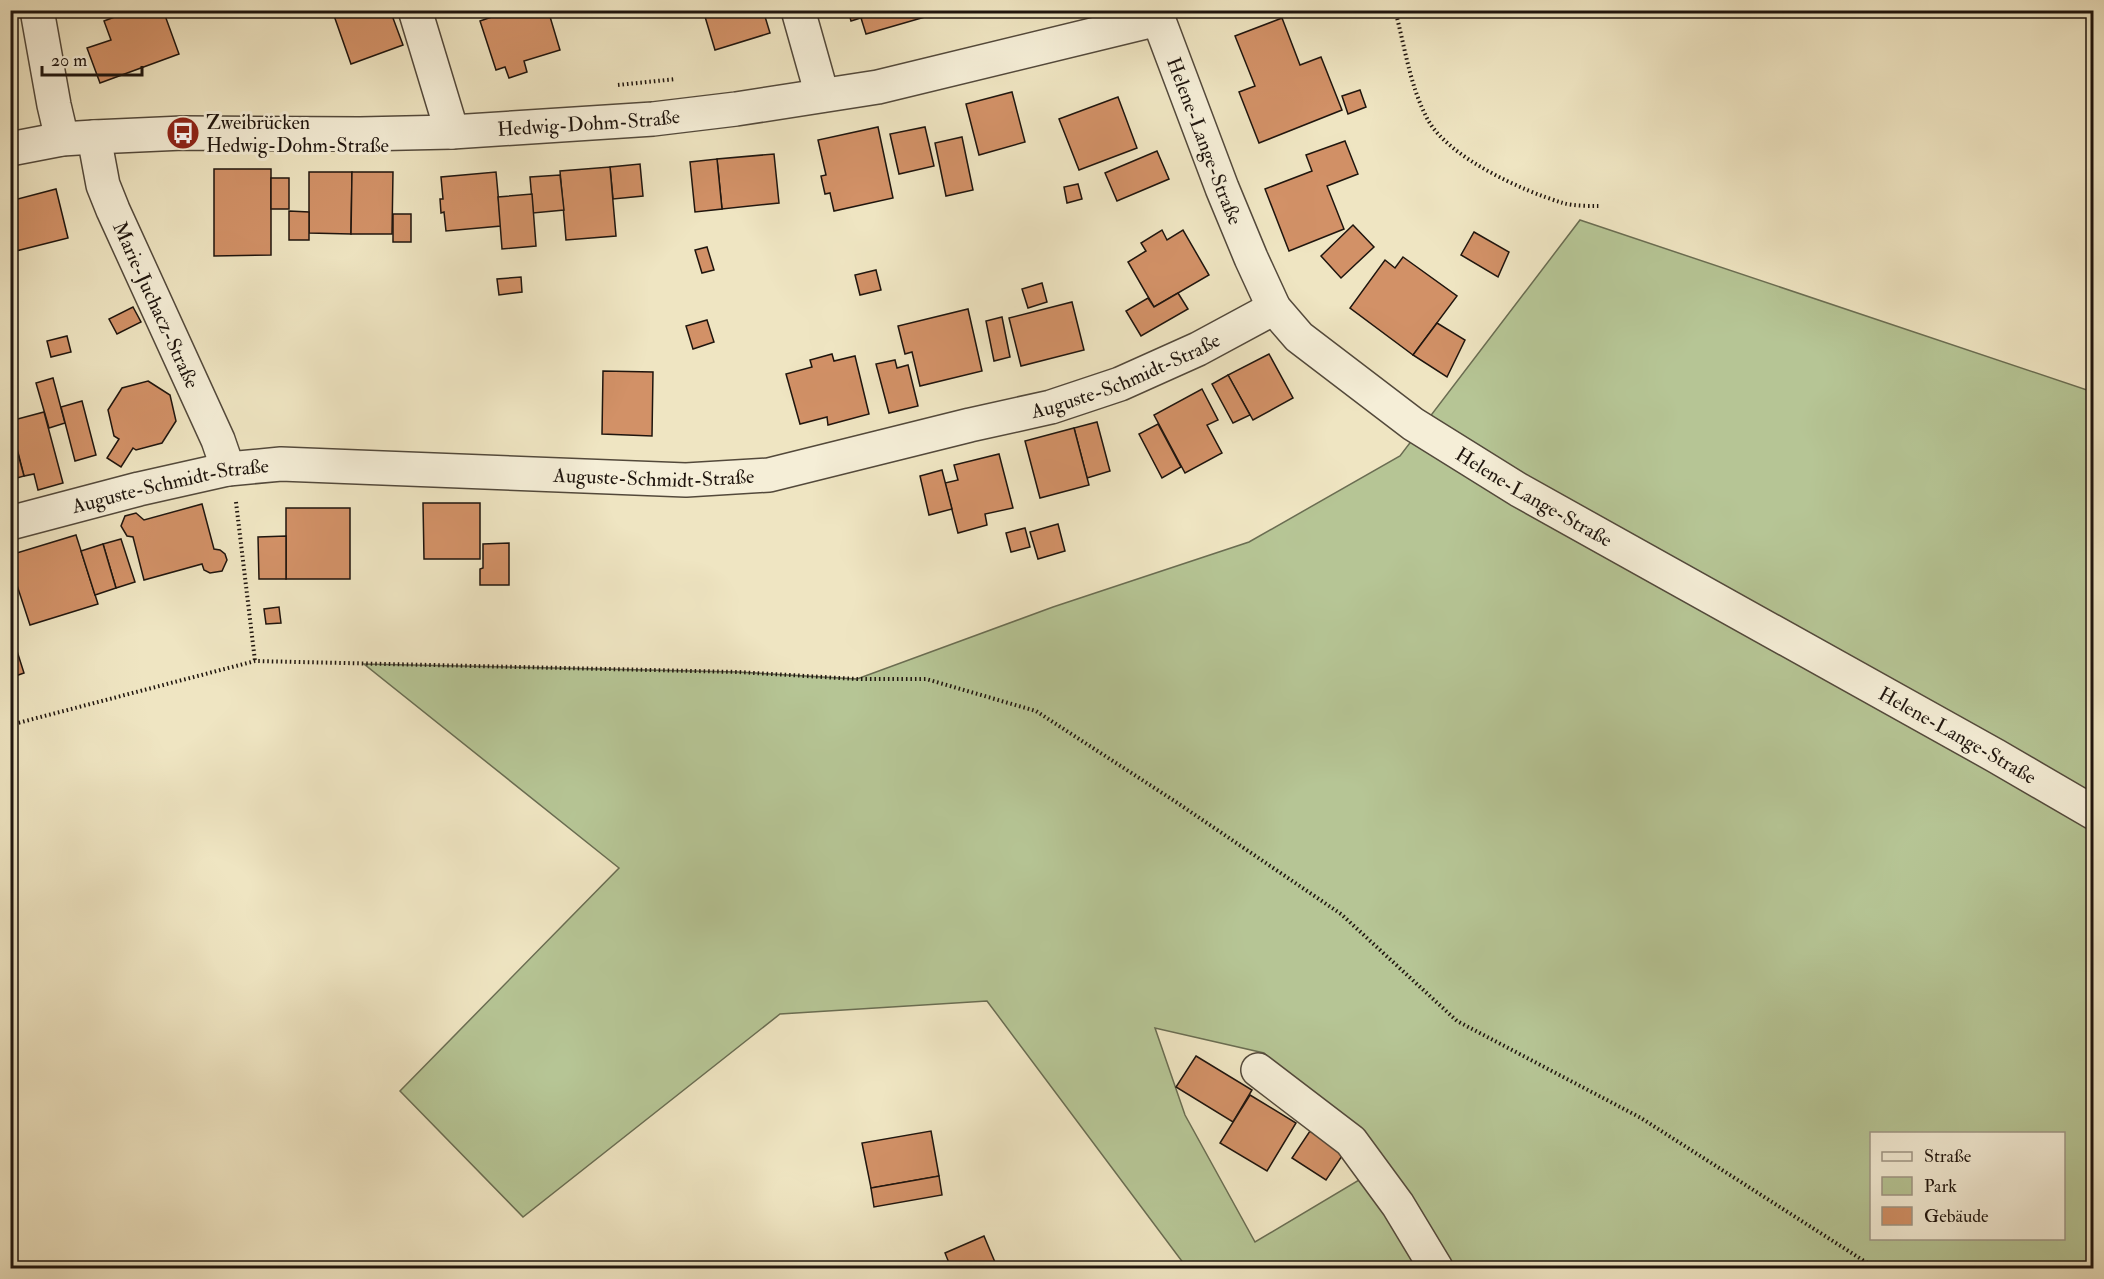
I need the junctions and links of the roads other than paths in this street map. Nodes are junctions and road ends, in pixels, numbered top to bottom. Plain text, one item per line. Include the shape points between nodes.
1 (37, 10) edge
2 (415, 10) edge
3 (798, 10) edge
4 (1157, 15) edge
5 (822, 95) junction
6 (452, 132) junction
7 (94, 136) junction
8 (62, 139) junction
9 (10, 149) edge
10 (1274, 308) junction
11 (228, 469) junction
12 (10, 523) edge
13 (2094, 813) edge
14 (1258, 1070) dead end
15 (1436, 1269) edge

1 - 8 street
2 - 6 street
3 - 5 street
4 - 5 street, Hedwig-Dohm-Straße via 878,87
4 - 10 street, Helene-Lange-Straße via 1222,188
5 - 6 street, Hedwig-Dohm-Straße via 653,119
6 - 7 street, Hedwig-Dohm-Straße
7 - 8 street, Hedwig-Dohm-Straße
7 - 11 street, Marie-Juchacz-Straße via 103,185 113,210
8 - 9 street, Hedwig-Dohm-Straße
10 - 11 street, Auguste-Schmidt-Straße via 1198,349 1091,394 769,475 686,480 281,464
10 - 13 street, Helene-Lange-Straße via 1299,337 1413,424 1519,490
11 - 12 street, Auguste-Schmidt-Straße
14 - 15 street via 1350,1141 1398,1205

